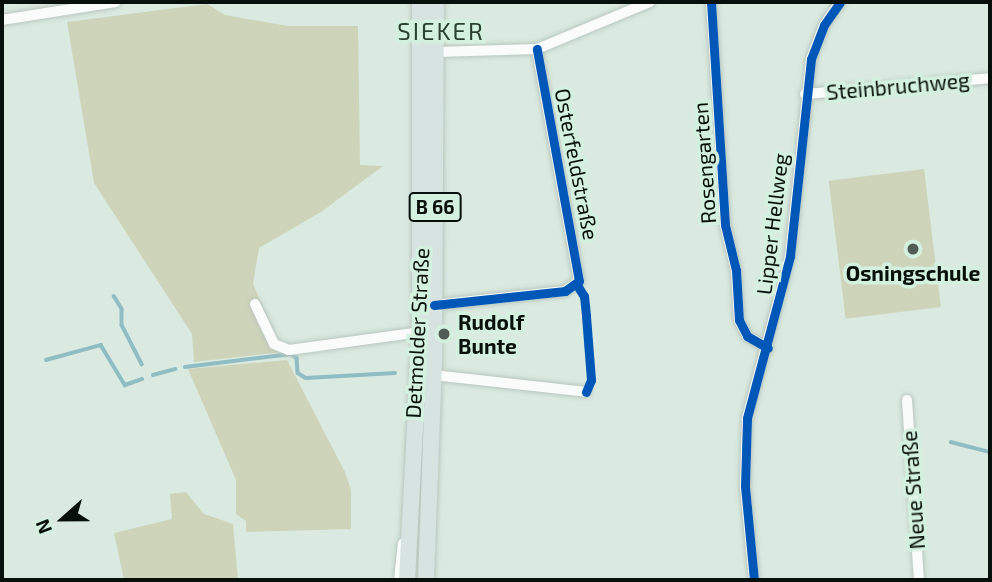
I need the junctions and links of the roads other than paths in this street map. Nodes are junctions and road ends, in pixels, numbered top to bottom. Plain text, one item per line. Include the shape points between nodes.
1 (116, 2) edge
2 (421, 2) edge
3 (436, 2) edge
4 (650, 2) edge
5 (711, 2) edge
6 (840, 2) edge
7 (2, 20) edge
8 (537, 49) junction
9 (436, 52) junction
10 (990, 78) edge
11 (805, 94) junction
12 (256, 304) dead end
13 (434, 305) junction
14 (420, 332) junction
15 (768, 348) junction
16 (433, 375) junction
17 (586, 392) dead end
18 (907, 400) dead end
19 (406, 533) junction
20 (400, 580) edge
21 (407, 580) edge
22 (426, 580) edge
23 (754, 580) edge
24 (919, 580) edge

1 - 7 street
2 - 14 main road, Detmolder Straße / B 66
3 - 9 main road, Detmolder Straße / B 66
4 - 8 street
5 - 15 street, Rosengarten via 725,225 736,270 739,320 747,337
6 - 11 street, Lipper Hellweg via 824,25
8 - 9 street
8 - 13 street, Osterfeldstraße via 579,281 565,291
9 - 13 main road, Detmolder Straße / B 66
10 - 11 street, Steinbruchweg
11 - 15 street, Lipper Hellweg via 790,256
12 - 14 street via 274,344 289,349
13 - 16 main road, Detmolder Straße / B 66
14 - 19 main road, Detmolder Straße / B 66
15 - 23 street, Lipper Hellweg via 750,402 746,435
16 - 17 street, Detmolder Straße
16 - 22 main road, Detmolder Straße / B 66
18 - 24 street, Neue Straße
19 - 20 street
19 - 21 main road, Detmolder Straße / B 66

